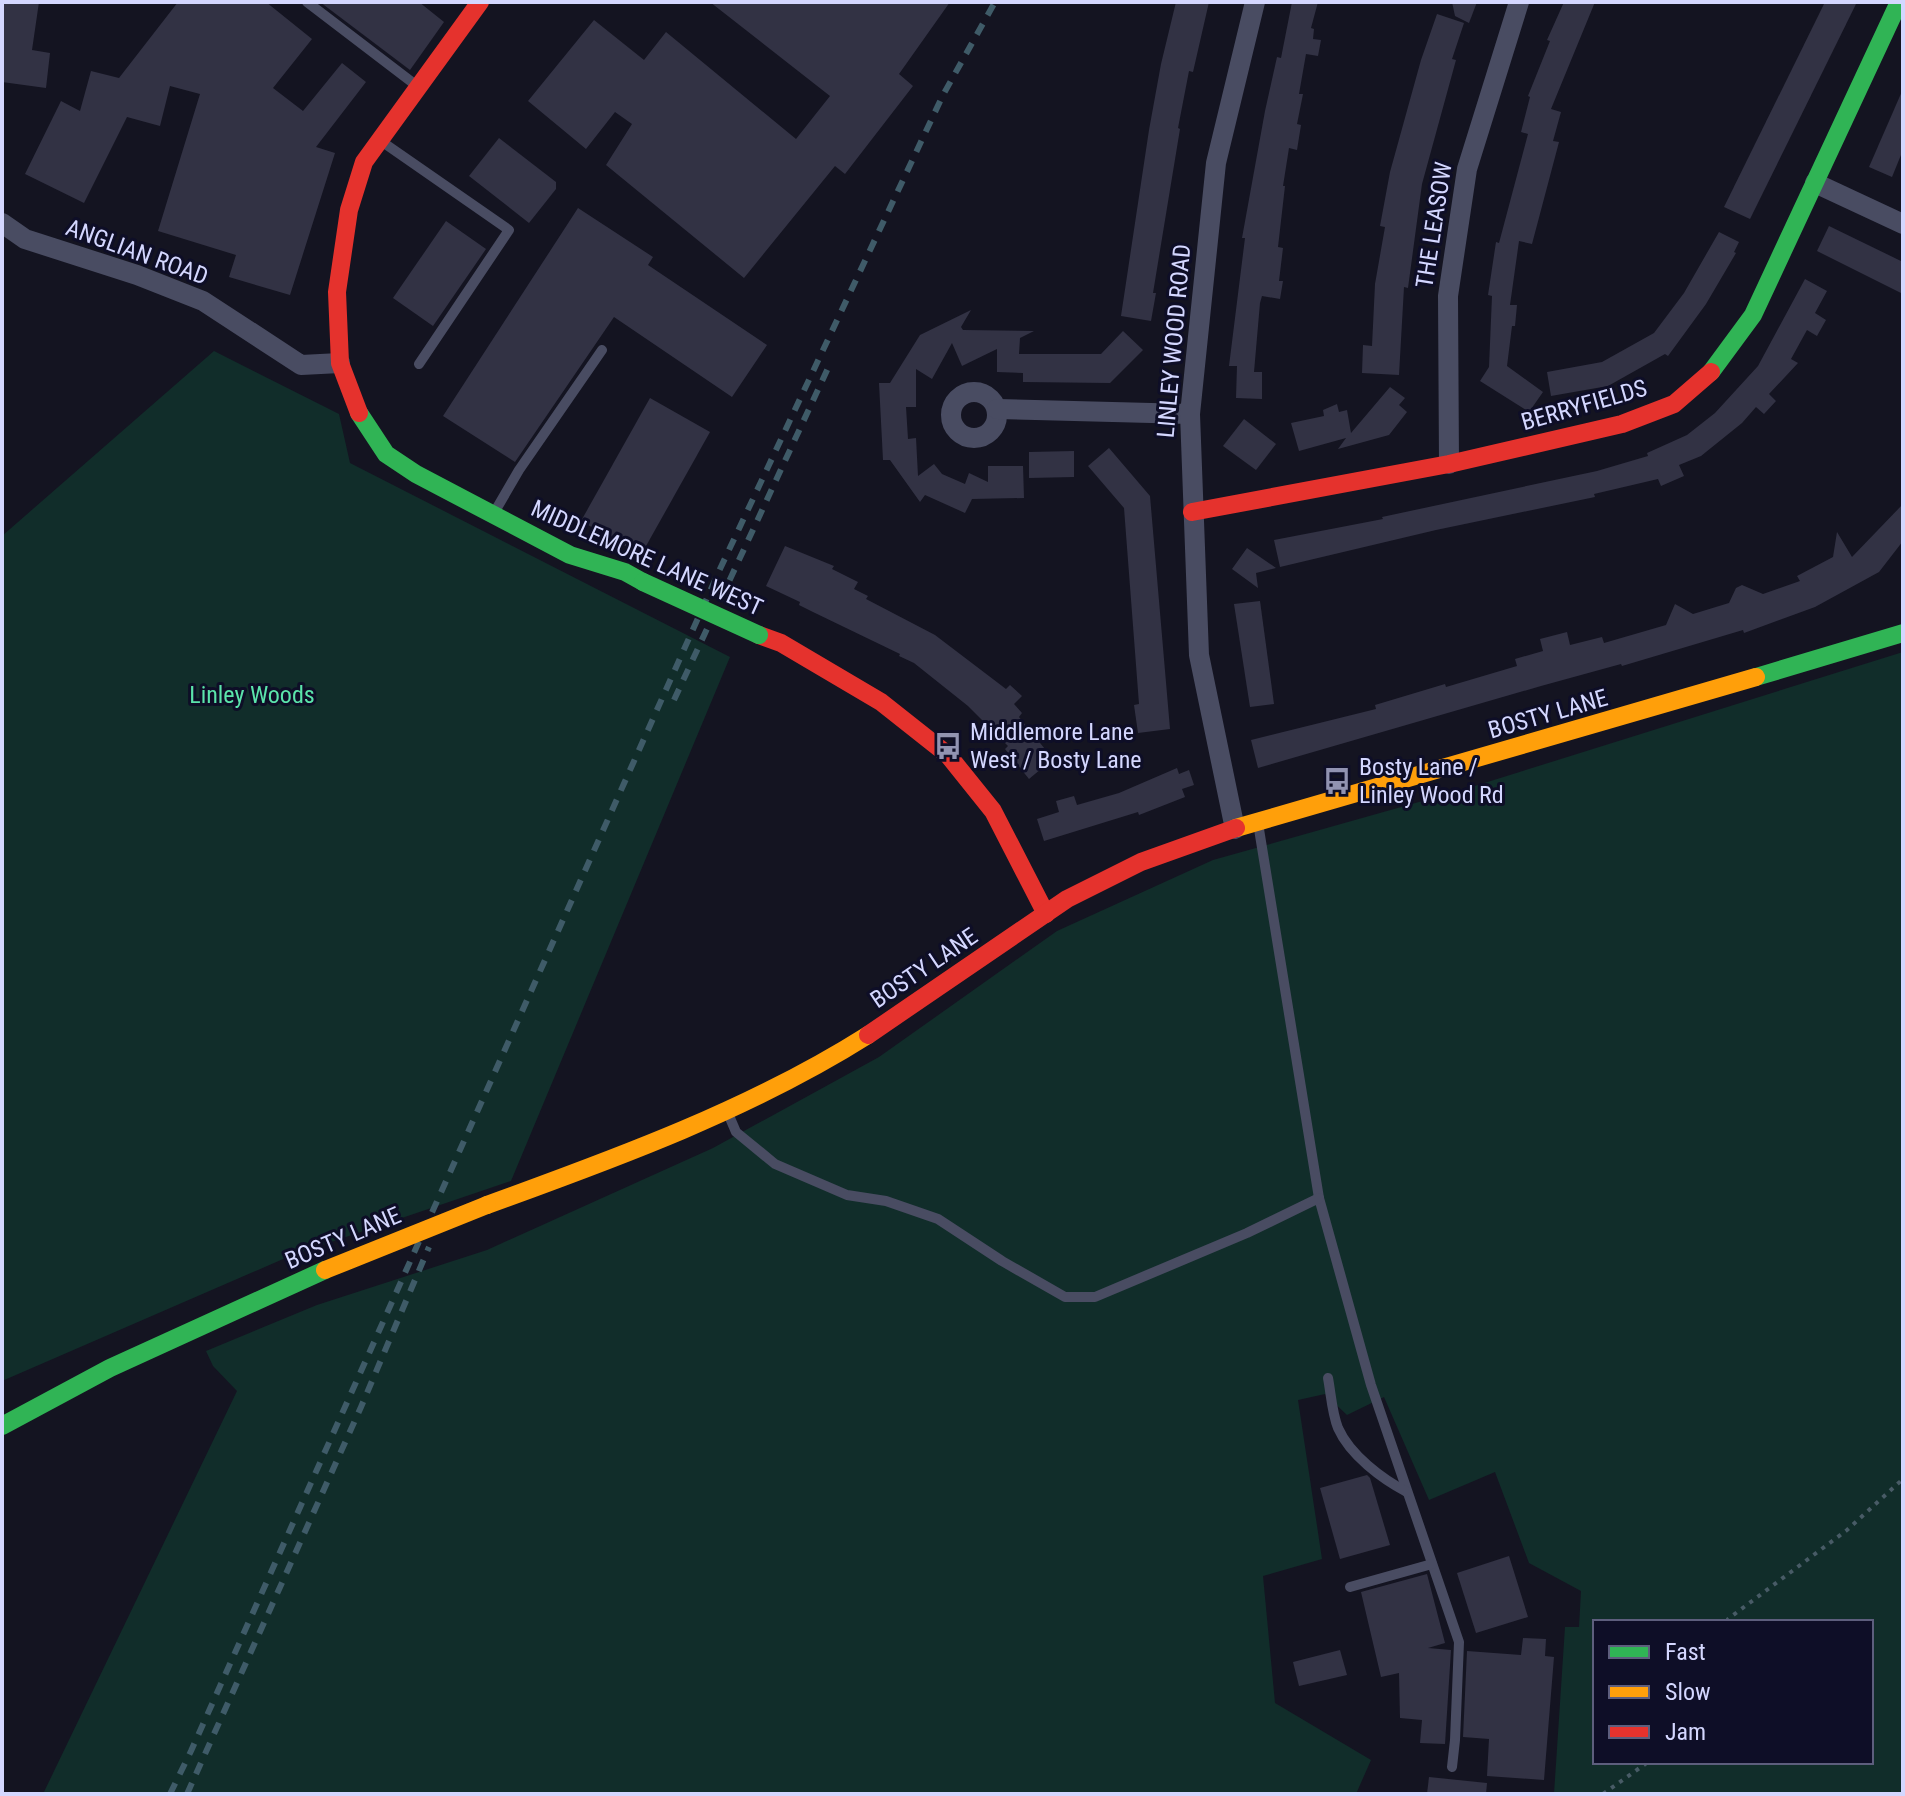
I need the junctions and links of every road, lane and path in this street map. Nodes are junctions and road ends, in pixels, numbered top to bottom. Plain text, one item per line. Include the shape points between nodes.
1 (307, 2) edge
2 (480, 2) edge
3 (1255, 2) edge
4 (1519, 2) edge
5 (1899, 2) edge
6 (418, 87) junction
7 (380, 140) junction
8 (1815, 183) junction
9 (2, 223) edge
10 (1903, 224) edge
11 (602, 350) dead end
12 (340, 363) junction
13 (419, 364) dead end
14 (997, 409) dead end
15 (1190, 414) junction
16 (1449, 464) junction
17 (1192, 512) junction
18 (493, 515) junction
19 (1903, 633) edge
20 (1258, 821) junction
21 (1235, 829) junction
22 (1046, 914) junction
23 (727, 1111) junction
24 (1319, 1198) junction
25 (1328, 1378) dead end
26 (2, 1426) edge
27 (1903, 1479) edge
28 (1407, 1492) junction
29 (1432, 1564) junction
30 (1350, 1587) dead end
31 (1728, 1620) edge
32 (1645, 1764) edge
33 (1452, 1767) dead end
34 (1603, 1794) edge

1 - 6 lane
2 - 6 street, MIDDLEMORE LANE WEST
3 - 15 street, LINLEY WOOD ROAD via 1216,163
4 - 16 street, THE LEASOW via 1467,169 1448,296
5 - 8 street, BERRYFIELDS
6 - 7 street, MIDDLEMORE LANE WEST
7 - 12 street, MIDDLEMORE LANE WEST via 364,162 349,210 337,292
7 - 13 lane via 509,230
8 - 10 street
8 - 16 street, BERRYFIELDS via 1753,315 1714,369 1674,404 1622,424
9 - 12 street, ANGLIAN ROAD via 25,239 203,301 301,365
11 - 18 lane
12 - 18 street, MIDDLEMORE LANE WEST via 357,410 386,454
14 - 15 street
15 - 17 street, LINLEY WOOD ROAD
16 - 17 street, BERRYFIELDS
17 - 21 street, LINLEY WOOD ROAD via 1199,655
18 - 22 street, MIDDLEMORE LANE WEST, bridge via 570,555 625,572 781,643 881,702 948,755 993,811
19 - 20 street, BOSTY LANE
20 - 21 street, BOSTY LANE
20 - 24 lane
21 - 22 street, BOSTY LANE via 1138,863
22 - 23 street, BOSTY LANE via 856,1042
23 - 24 lane via 736,1132 775,1164 847,1195 886,1201 938,1219 1065,1297 1095,1297
23 - 26 street, BOSTY LANE, bridge via 325,1270 110,1368
24 - 28 lane
25 - 28 lane via 1343,1437 1354,1452
27 - 31 path via 1847,1530
28 - 29 lane
29 - 30 lane
29 - 33 lane via 1459,1642
32 - 34 path

